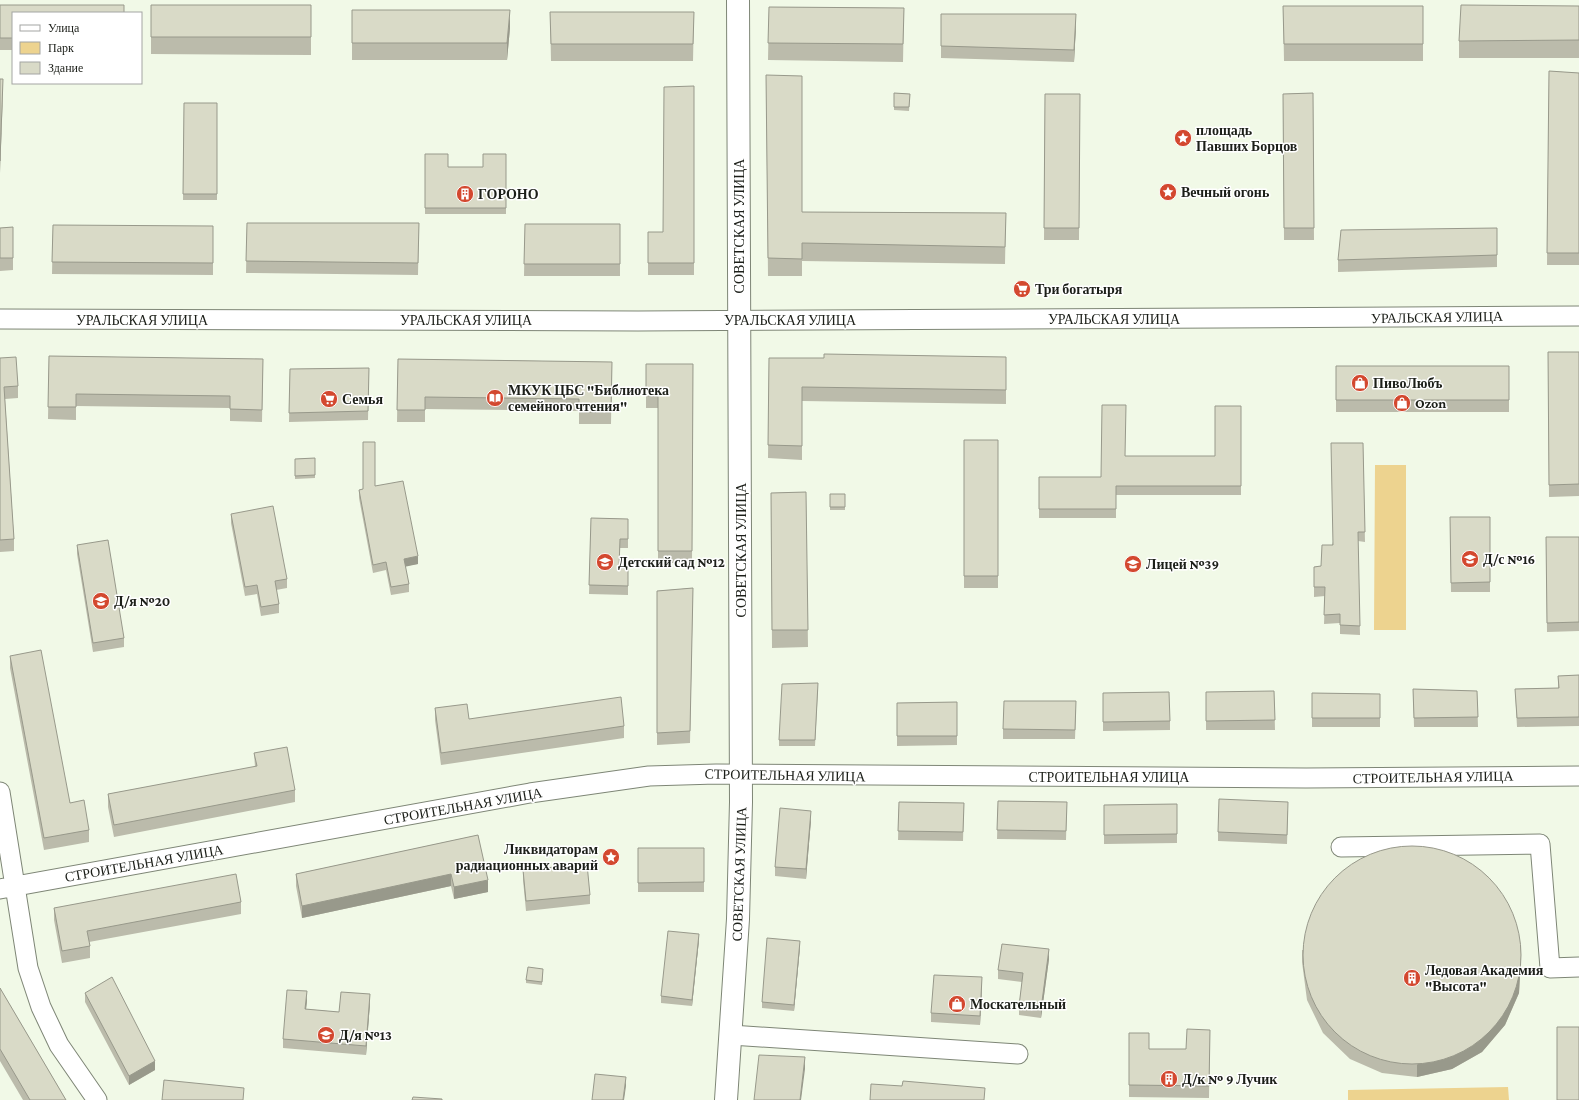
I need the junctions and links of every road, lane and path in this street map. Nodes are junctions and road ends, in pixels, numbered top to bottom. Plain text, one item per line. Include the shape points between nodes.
1 (738, 0) edge
2 (1579, 316) edge
3 (0, 319) edge
4 (739, 320) junction
5 (742, 774) junction
6 (1579, 776) edge
7 (0, 792) edge
8 (1341, 847) dead end
9 (8, 887) edge
10 (1579, 967) edge
11 (731, 1035) junction
12 (1018, 1054) dead end
13 (97, 1100) edge
14 (726, 1100) edge

1 - 4 street, СОВЕТСКАЯ УЛИЦА
2 - 4 street, УРАЛЬСКАЯ УЛИЦА
3 - 4 street, УРАЛЬСКАЯ УЛИЦА
4 - 5 street, СОВЕТСКАЯ УЛИЦА
5 - 6 street, СТРОИТЕЛЬНАЯ УЛИЦА via 1290,778
5 - 9 street, СТРОИТЕЛЬНАЯ УЛИЦА via 649,776 537,792
5 - 11 street, СОВЕТСКАЯ УЛИЦА via 738,919
7 - 9 street
8 - 10 street via 1540,844 1550,968
9 - 13 street via 28,968 41,1007 60,1045
11 - 12 street
11 - 14 street, СОВЕТСКАЯ УЛИЦА

